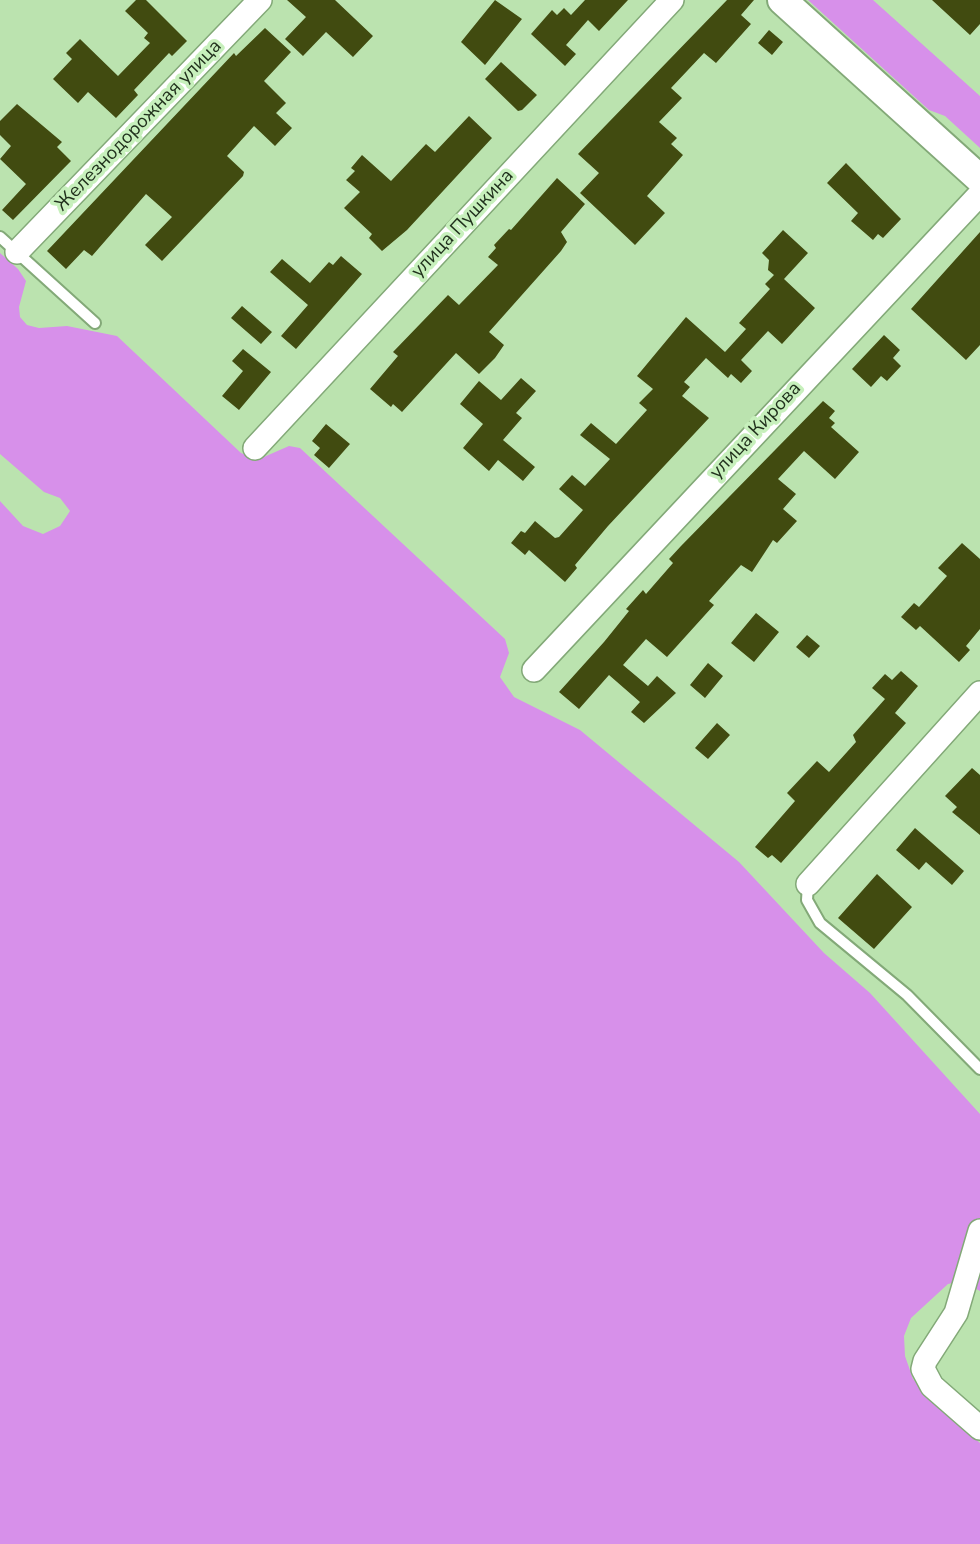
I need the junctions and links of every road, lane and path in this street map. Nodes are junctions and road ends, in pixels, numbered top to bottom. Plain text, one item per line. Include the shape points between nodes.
1 (260, 0) edge
2 (671, 0) edge
3 (782, 0) edge
4 (980, 180) edge
5 (980, 194) edge
6 (9, 245) edge
7 (95, 323) dead end
8 (255, 448) dead end
9 (534, 670) dead end
10 (980, 693) edge
11 (808, 884) joint
12 (980, 1069) edge
13 (980, 1231) edge
14 (980, 1428) edge

1 - 6 street, Железнодорожная улица
2 - 8 street, улица Пушкина
3 - 4 street
5 - 9 street, улица Кирова
6 - 7 lane
10 - 11 street
11 - 12 lane via 807,900 820,923 907,995
13 - 14 street via 956,1313 925,1361 926,1380

